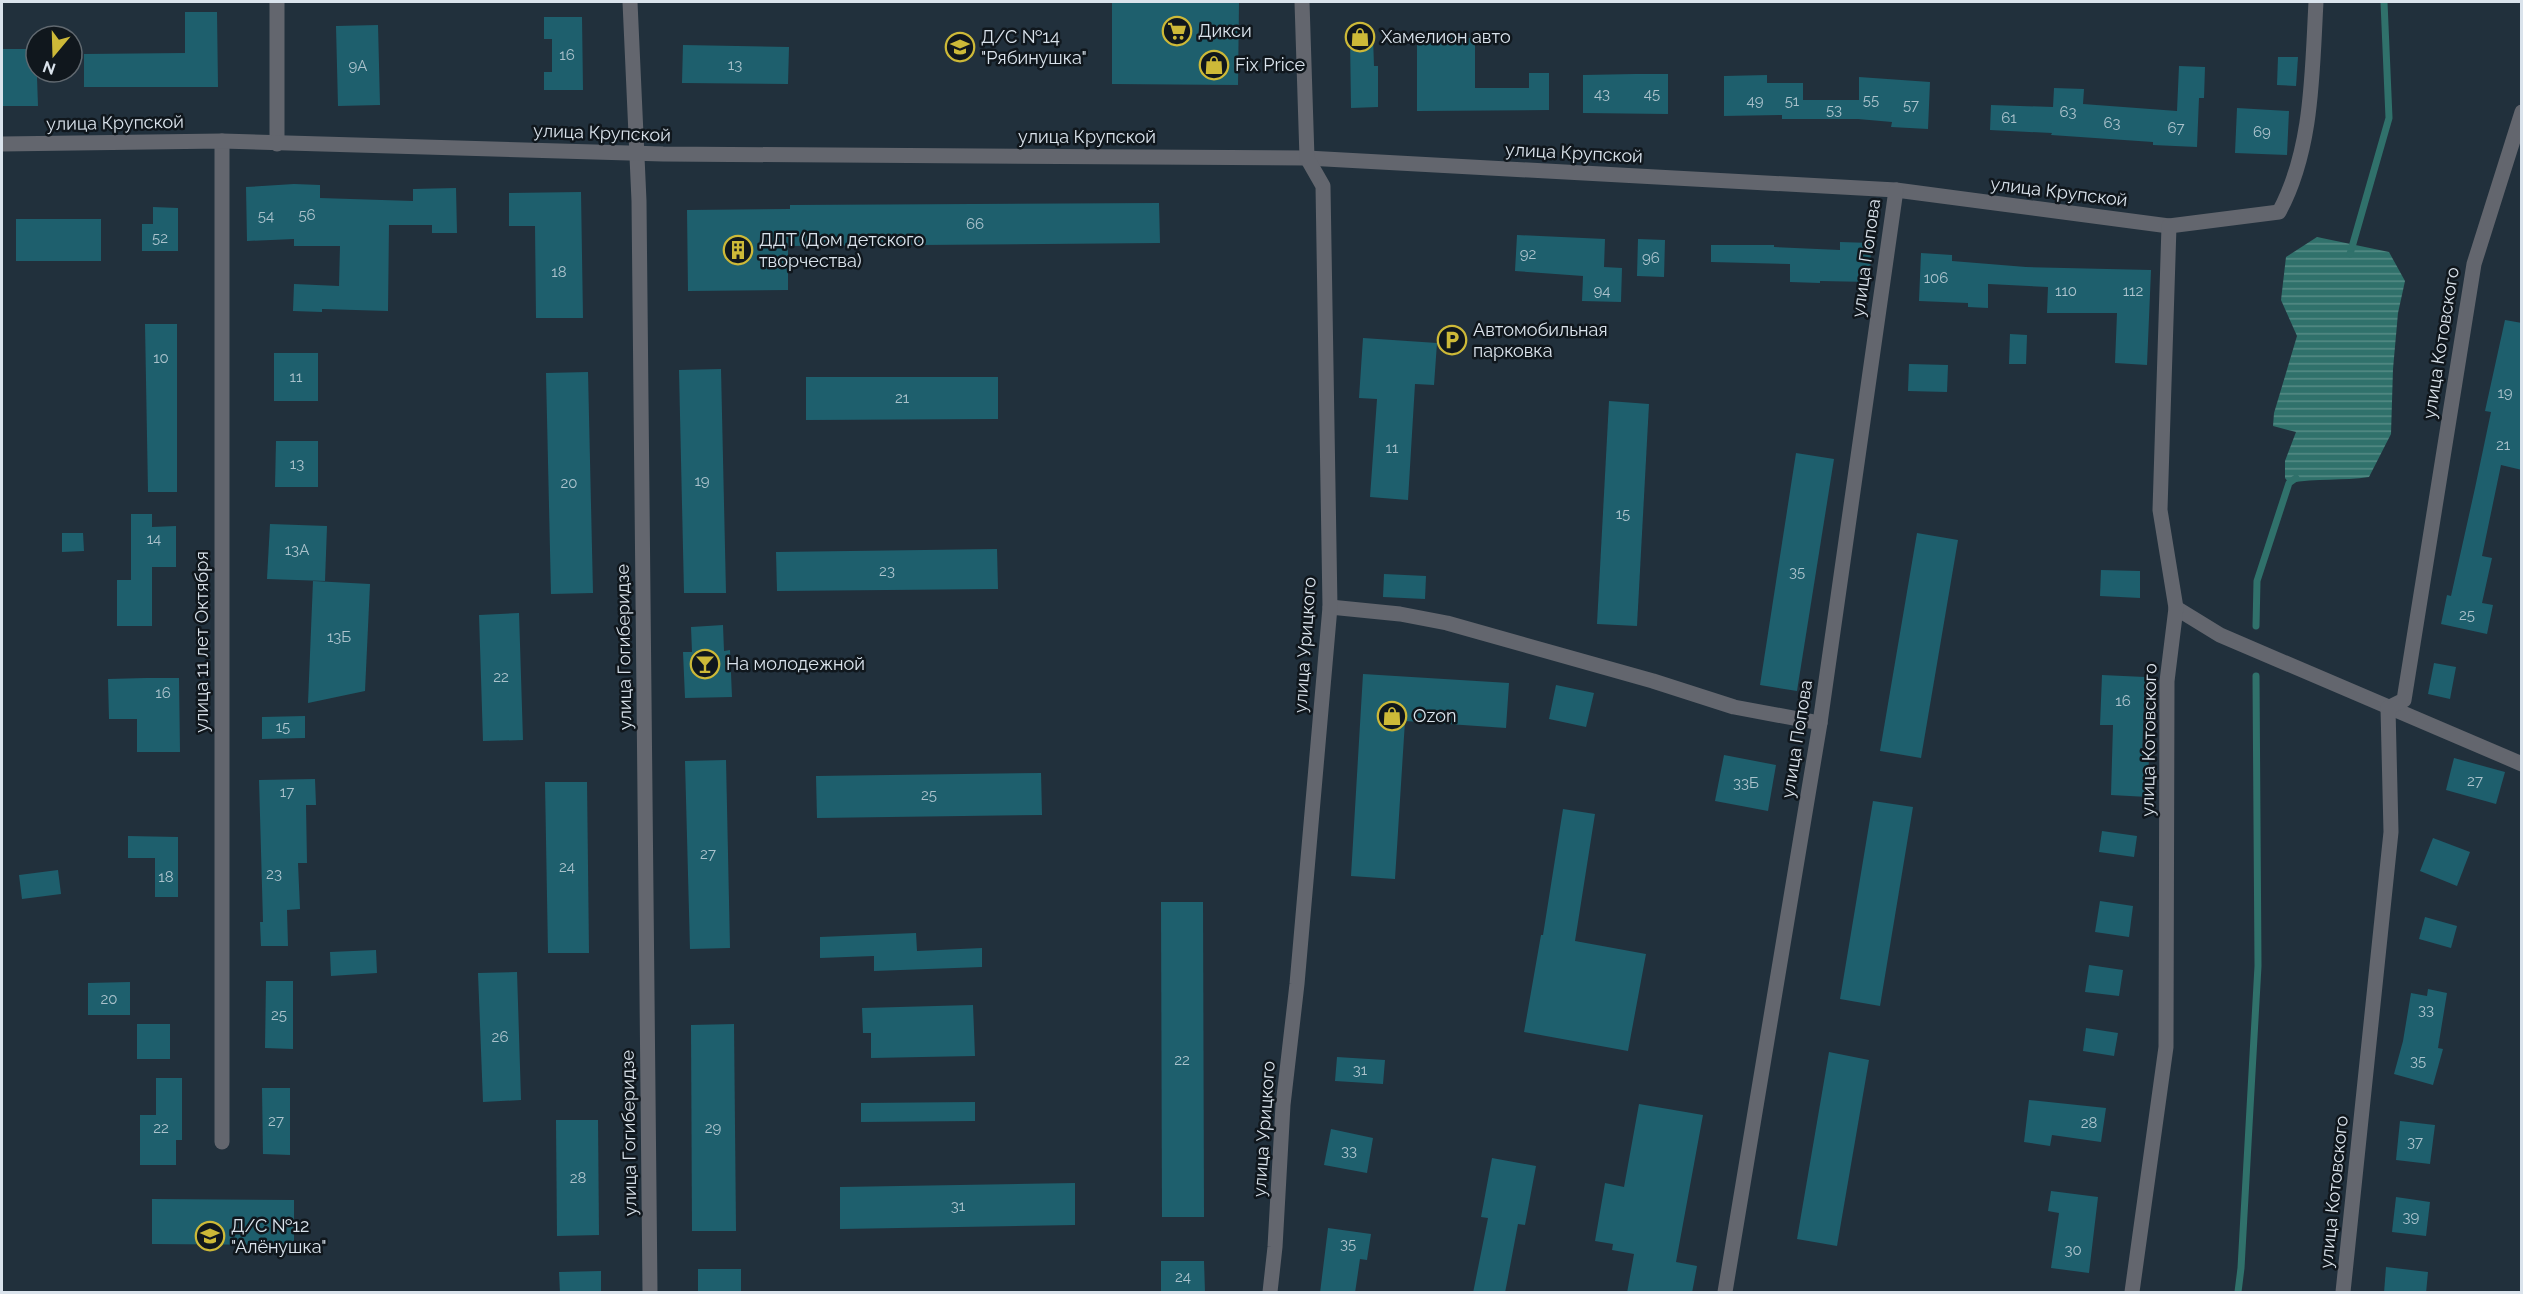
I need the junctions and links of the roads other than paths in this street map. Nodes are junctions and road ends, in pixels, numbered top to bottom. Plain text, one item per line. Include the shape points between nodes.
1 (277, 2) edge
2 (630, 2) edge
3 (1302, 2) edge
4 (2316, 2) edge
5 (2522, 112) edge
6 (222, 141) junction
7 (2, 144) edge
8 (277, 144) junction
9 (637, 153) junction
10 (1307, 158) junction
11 (1896, 190) junction
12 (2169, 226) junction
13 (1330, 607) junction
14 (2176, 608) junction
15 (2388, 708) junction
16 (1820, 723) junction
17 (2522, 764) edge
18 (222, 1142) dead end
19 (650, 1293) edge
20 (1270, 1293) edge
21 (1725, 1293) edge
22 (2132, 1293) edge
23 (2343, 1293) edge

1 - 8 street
2 - 9 street, улица Гогиберидзе
3 - 10 street, улица Урицкого
4 - 12 street via 2309,112 2290,191 2279,212
5 - 15 street, улица Котовского via 2474,264 2404,700
6 - 7 street, улица Крупской
6 - 8 street, улица Крупской
6 - 18 street, улица 11 лет Октября
8 - 9 street, улица Крупской
9 - 10 street, улица Крупской
9 - 19 street, улица Гогиберидзе
10 - 11 street, улица Крупской
10 - 13 street, улица Урицкого via 1323,186
11 - 12 street, улица Крупской
11 - 16 street, улица Попова
12 - 14 street, улица Котовского via 2160,510
13 - 16 street via 1447,623 1734,706
13 - 20 street, улица Урицкого via 1283,1105
14 - 15 street via 2220,635
14 - 22 street, улица Котовского via 2167,681 2166,1047
15 - 17 street
15 - 23 street, улица Котовского via 2391,832
16 - 21 street, улица Попова

